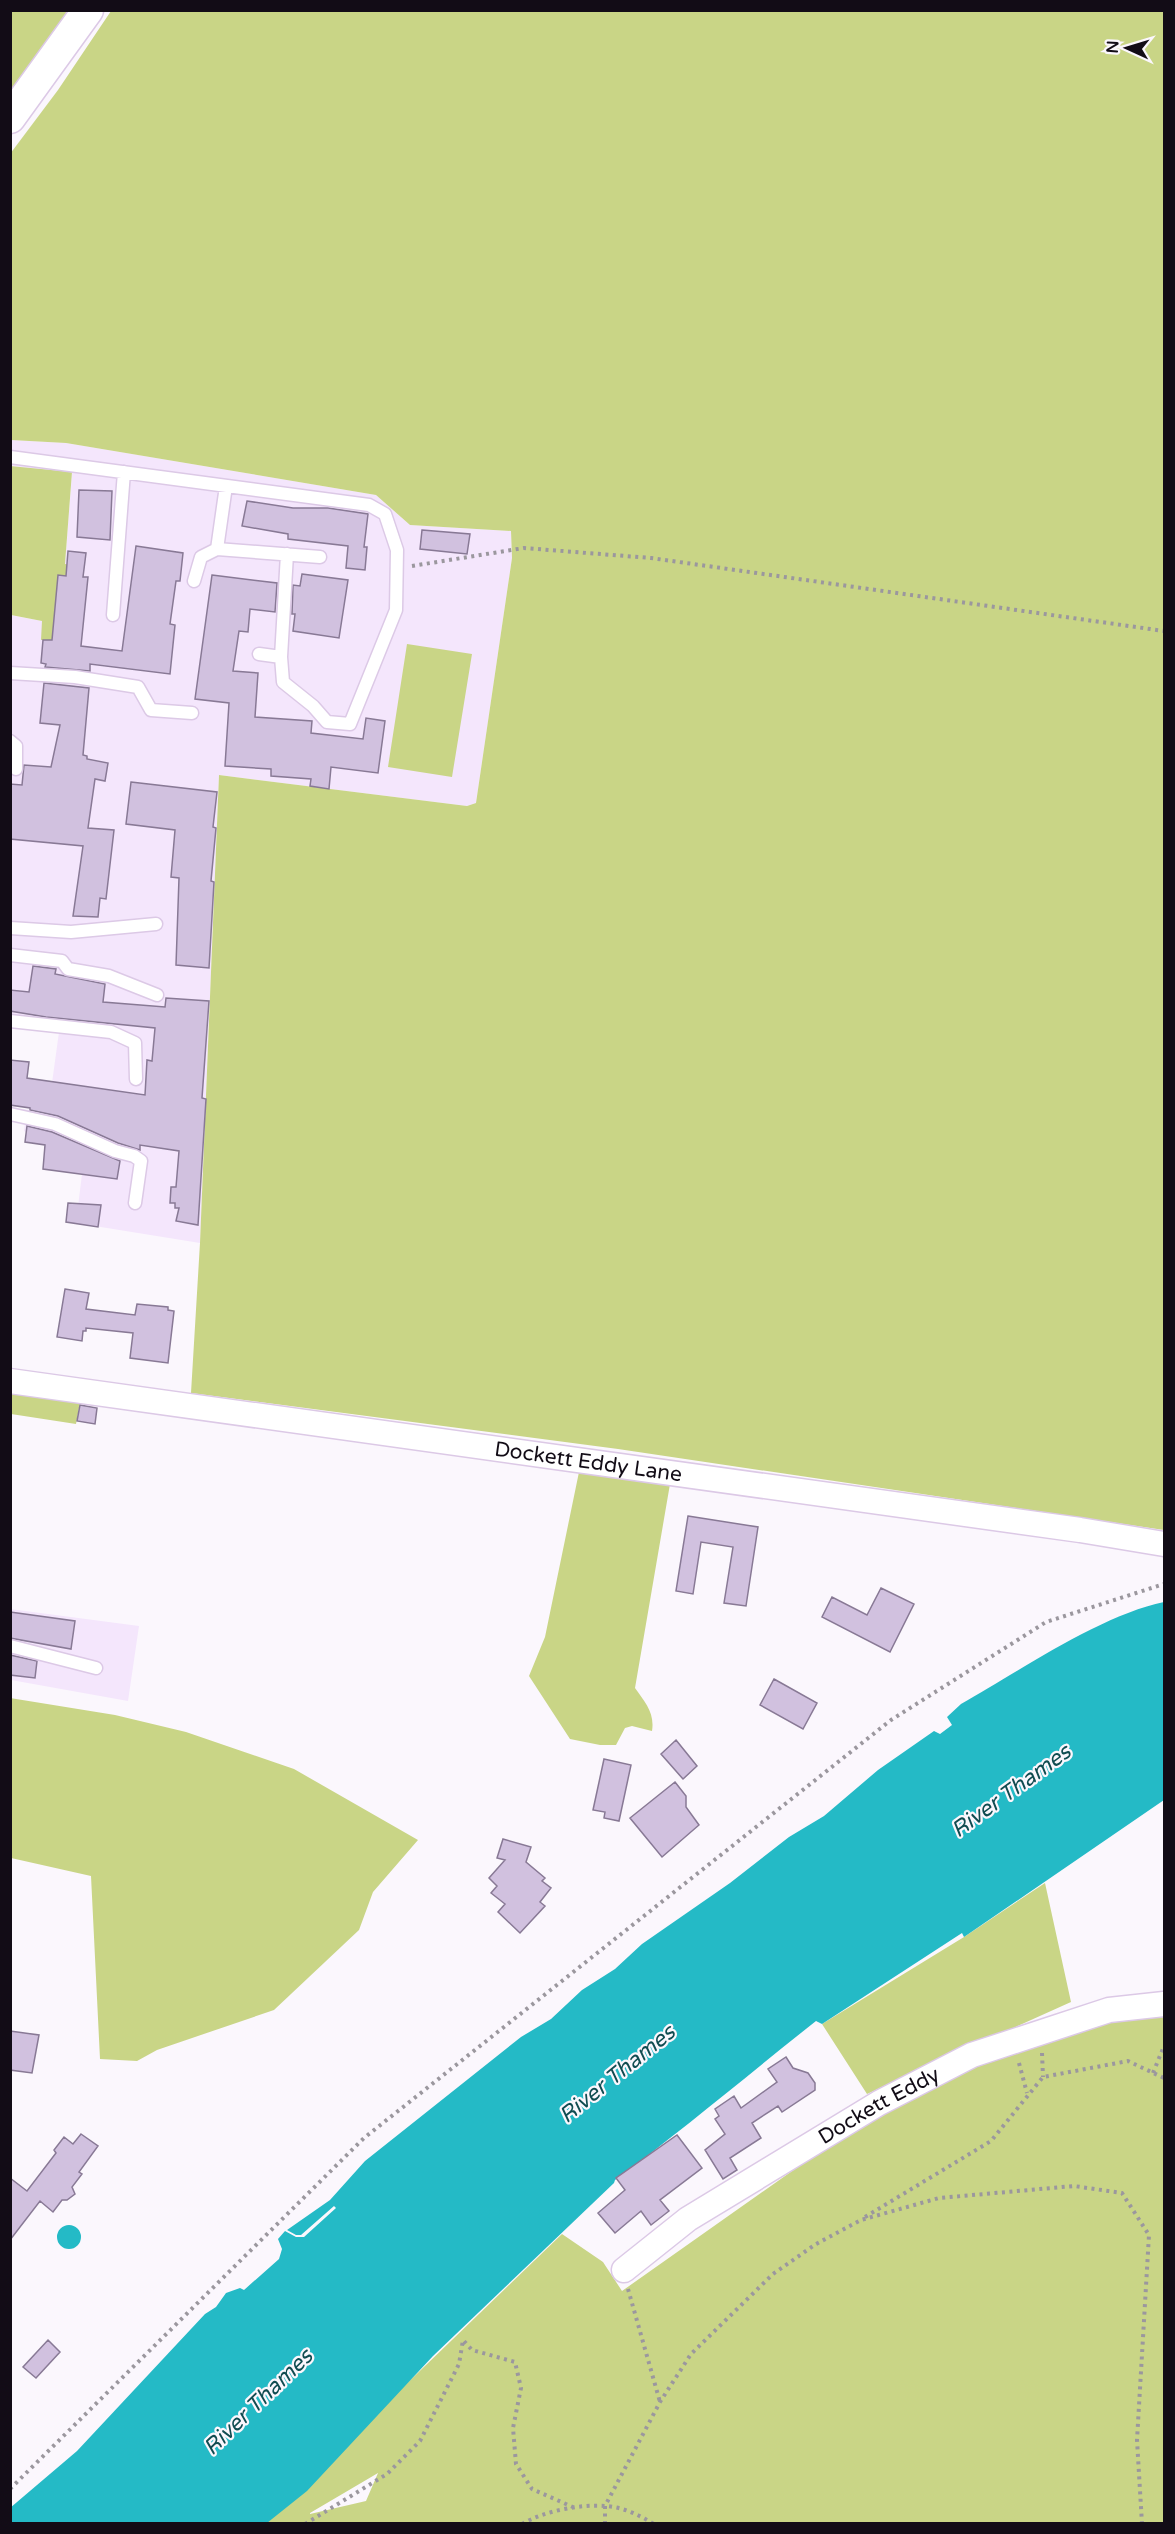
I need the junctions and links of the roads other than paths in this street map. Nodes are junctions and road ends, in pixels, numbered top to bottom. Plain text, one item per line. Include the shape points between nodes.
1 (88, 10) edge
2 (10, 118) edge
3 (10, 457) edge
4 (123, 472) junction
5 (226, 486) junction
6 (217, 549) junction
7 (287, 554) junction
8 (320, 557) dead end
9 (194, 581) dead end
10 (113, 615) dead end
11 (259, 654) dead end
12 (281, 657) junction
13 (10, 673) edge
14 (192, 713) dead end
15 (10, 741) edge
16 (16, 769) dead end
17 (156, 924) dead end
18 (10, 928) edge
19 (10, 955) edge
20 (157, 995) dead end
21 (10, 1022) edge
22 (136, 1079) dead end
23 (10, 1114) edge
24 (135, 1203) dead end
25 (10, 1381) edge
26 (1164, 1544) edge
27 (10, 1646) edge
28 (96, 1668) dead end
29 (1164, 2004) edge
30 (624, 2271) road end

1 - 2 street
3 - 4 lane
4 - 5 lane
4 - 10 lane
5 - 6 lane
5 - 12 lane via 369,505 385,514 397,550 396,610 350,724 327,722 283,682
6 - 7 lane
6 - 9 lane via 201,557
7 - 8 lane
7 - 12 lane
11 - 12 lane
13 - 14 lane via 75,677 138,687 151,710
15 - 16 lane via 16,746
17 - 18 lane via 71,932
19 - 20 lane via 62,961 68,969 109,976
21 - 22 lane via 111,1032 135,1043
23 - 24 lane via 55,1124 134,1156 141,1161
25 - 26 street, Dockett Eddy Lane
27 - 28 lane
29 - 30 street, Dockett Eddy via 1109,2010 972,2055 879,2103 688,2219

